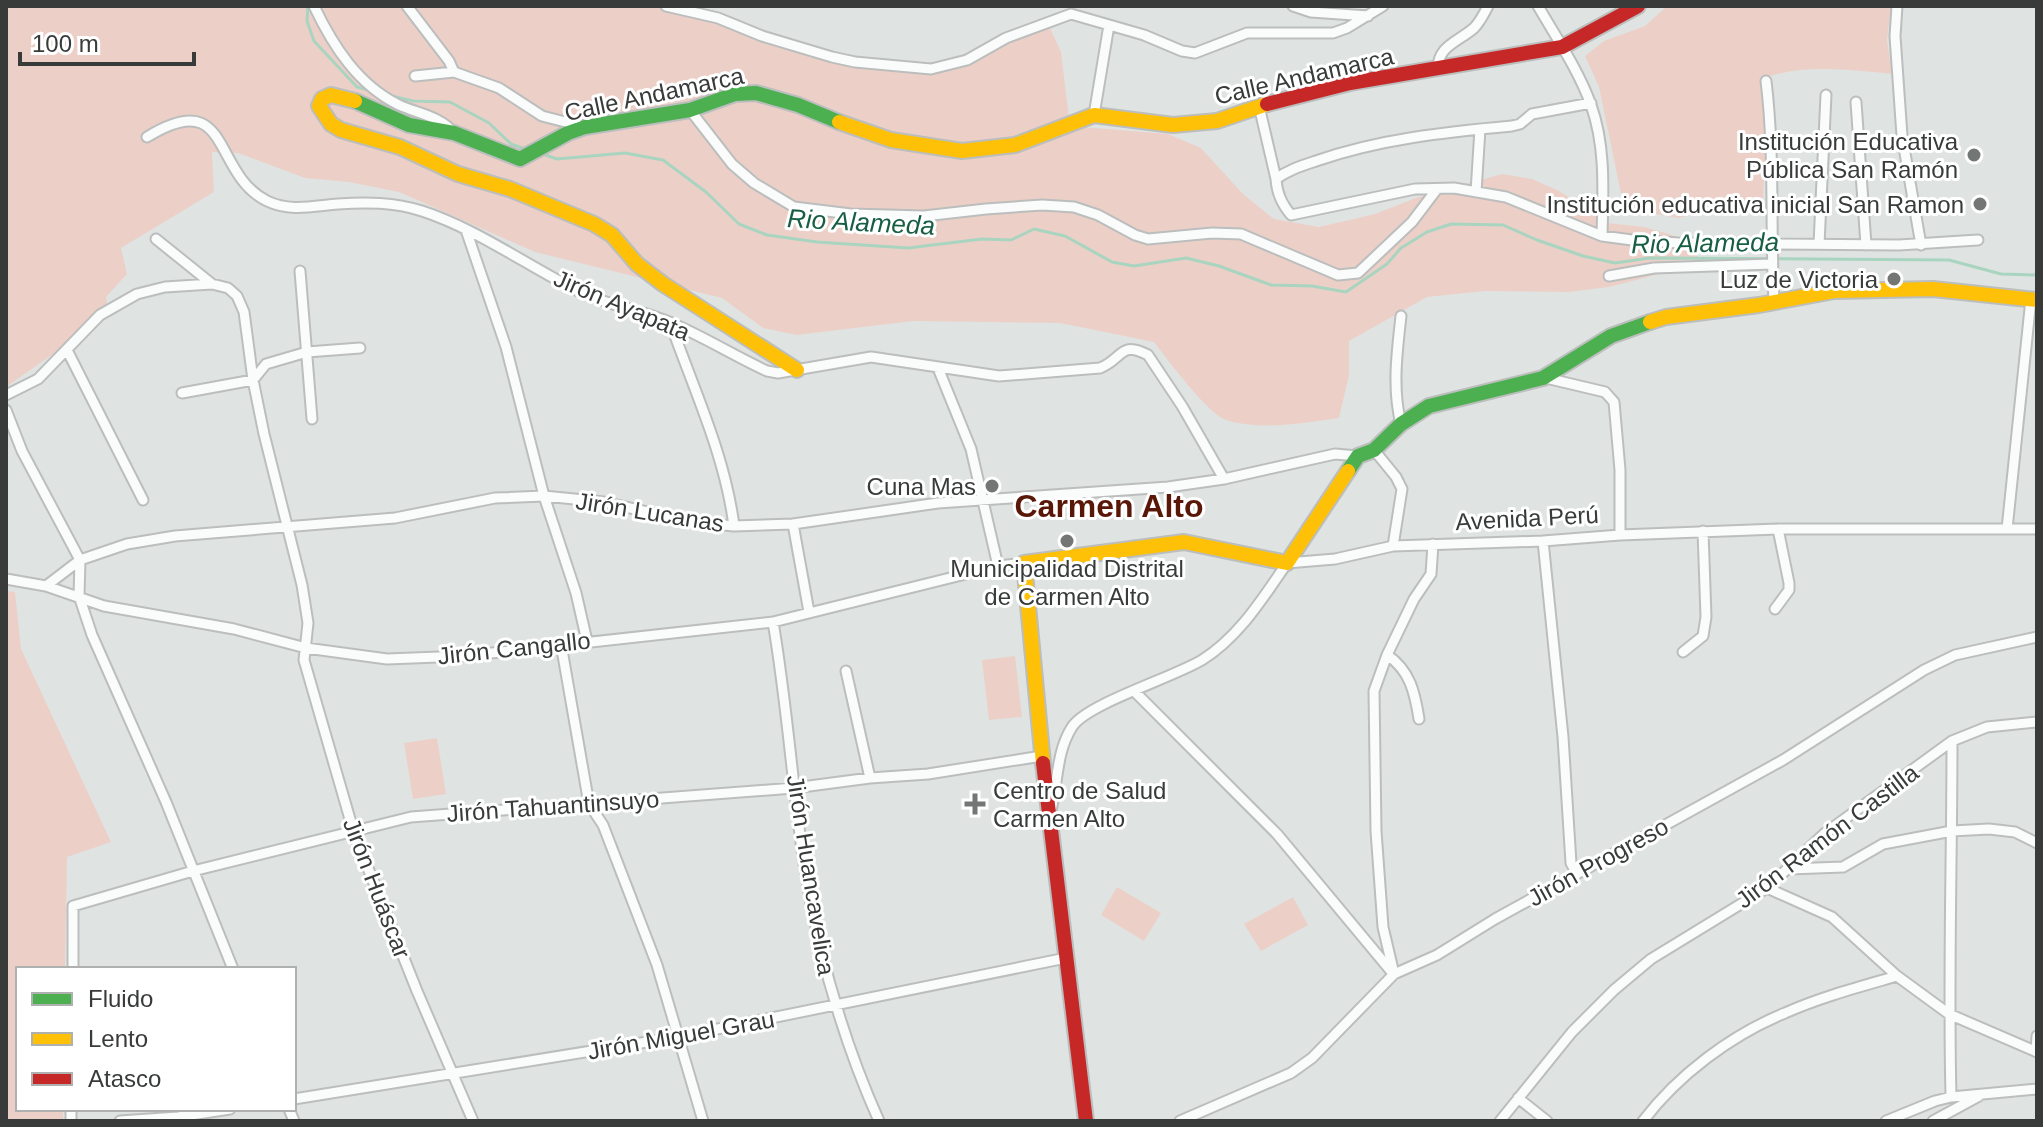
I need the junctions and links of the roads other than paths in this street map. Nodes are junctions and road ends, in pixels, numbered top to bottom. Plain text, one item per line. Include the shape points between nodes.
1 (314, 6) edge
2 (407, 6) edge
3 (666, 6) edge
4 (1293, 6) edge
5 (1383, 6) edge
6 (1488, 6) edge
7 (1538, 6) edge
8 (1638, 6) edge
9 (1897, 6) edge
10 (1368, 16) junction
11 (1109, 25) junction
12 (1562, 47) junction
13 (1438, 70) junction
14 (454, 72) junction
15 (415, 76) dead end
16 (1766, 81) dead end
17 (1826, 95) dead end
18 (1856, 102) dead end
19 (1591, 103) junction
20 (1259, 106) junction
21 (690, 110) junction
22 (1094, 115) junction
23 (585, 127) junction
24 (1480, 129) junction
25 (454, 133) junction
26 (147, 137) dead end
27 (1276, 179) junction
28 (1437, 189) junction
29 (1476, 192) junction
30 (466, 230) junction
31 (1602, 236) junction
32 (156, 239) dead end
33 (1978, 240) dead end
34 (1819, 244) junction
35 (1866, 245) junction
36 (1921, 245) junction
37 (1771, 246) junction
38 (1772, 263) junction
39 (300, 271) dead end
40 (1609, 276) dead end
41 (212, 284) junction
42 (2034, 300) edge
43 (1774, 301) junction
44 (1401, 316) dead end
45 (670, 322) junction
46 (360, 348) dead end
47 (67, 350) junction
48 (307, 352) junction
49 (938, 368) junction
50 (797, 370) junction
51 (1543, 378) junction
52 (253, 380) junction
53 (182, 393) dead end
54 (6, 395) edge
55 (6, 410) edge
56 (312, 419) dead end
57 (1401, 424) junction
58 (1374, 450) junction
59 (1358, 456) junction
60 (1224, 479) junction
61 (544, 496) junction
62 (983, 499) junction
63 (143, 500) dead end
64 (793, 524) junction
65 (734, 526) junction
66 (286, 527) junction
67 (1778, 529) junction
68 (2007, 529) junction
69 (2037, 529) edge
70 (1703, 531) junction
71 (1620, 535) junction
72 (1543, 541) junction
73 (1433, 544) junction
74 (1393, 546) junction
75 (80, 560) junction
76 (1024, 563) junction
77 (1287, 563) junction
78 (998, 566) junction
79 (6, 579) edge
80 (46, 586) junction
81 (79, 596) junction
82 (1775, 609) dead end
83 (809, 612) junction
84 (773, 622) junction
85 (2037, 637) edge
86 (587, 641) junction
87 (561, 644) junction
88 (306, 648) junction
89 (1683, 652) dead end
90 (1387, 655) junction
91 (846, 671) dead end
92 (1135, 692) junction
93 (1419, 719) dead end
94 (2037, 722) edge
95 (1952, 741) junction
96 (1042, 756) junction
97 (870, 778) junction
98 (794, 788) junction
99 (589, 804) junction
100 (1049, 816) junction
101 (1952, 831) junction
102 (354, 833) junction
103 (2037, 843) edge
104 (1789, 869) junction
105 (193, 871) junction
106 (1577, 874) junction
107 (1767, 888) junction
108 (1066, 958) junction
109 (73, 967) edge
110 (232, 967) edge
111 (1394, 974) junction
112 (1897, 976) junction
113 (834, 1006) junction
114 (1949, 1014) junction
115 (2037, 1036) edge
116 (678, 1037) junction
117 (2036, 1052) edge
118 (452, 1074) junction
119 (2037, 1089) edge
120 (1983, 1094) junction
121 (1951, 1097) junction
122 (1518, 1098) junction
123 (296, 1099) edge
124 (220, 1111) edge
125 (178, 1119) edge
126 (120, 1121) edge
127 (473, 1121) edge
128 (703, 1121) edge
129 (879, 1121) edge
130 (1086, 1121) edge
131 (1180, 1121) edge
132 (1500, 1121) edge
133 (1547, 1121) edge
134 (1643, 1121) edge
135 (1886, 1121) edge
136 (1933, 1121) edge

1 - 25 street via 365,83 402,106 437,118
2 - 14 street
3 - 11 street via 832,57 907,68 931,69 967,60 1064,15
4 - 10 street
5 - 10 street
6 - 13 street via 1477,25 1442,50
7 - 12 street
8 - 12 street, Calle Andamarca
9 - 36 street via 1902,136
10 - 11 street via 1333,33 1247,33 1195,53
11 - 22 street
12 - 13 street, Calle Andamarca
12 - 19 street
13 - 20 street, Calle Andamarca via 1350,83
14 - 15 street
14 - 23 street via 499,88 542,116
16 - 37 street via 1772,127
17 - 34 street
18 - 35 street
19 - 24 street via 1532,114 1512,126
19 - 31 street via 1601,152
20 - 22 street, Calle Andamarca via 1217,121 1173,125
20 - 27 street
21 - 22 street, Calle Andamarca via 735,94 756,93 868,134 962,151 1015,145
21 - 23 street, Calle Andamarca
21 - 28 street via 732,164 794,207 924,216 1074,207 1148,239 1241,234 1338,275 1358,273 1412,222
23 - 25 street, Calle Andamarca via 520,159
24 - 27 street via 1377,143
24 - 29 street
25 - 50 street, Calle Andamarca via 409,125 347,98 331,95 319,106 341,130 400,147 594,224 663,284
26 - 30 street, Jirón Ayapata via 187,119 201,122 213,131 253,194 275,205 391,203
27 - 28 street via 1291,215
28 - 29 street
29 - 31 street via 1506,197
30 - 45 street, Jirón Ayapata via 580,293
30 - 61 street via 506,347
31 - 37 street
32 - 41 street, Jirón Huáscar
33 - 36 street
34 - 35 street
34 - 37 street
35 - 36 street
37 - 38 street
38 - 40 street
38 - 43 street
39 - 48 street
41 - 47 street via 137,294 100,315
41 - 52 street, Jirón Huáscar via 228,288 244,312
42 - 43 street via 1901,288
42 - 68 street
43 - 51 street via 1666,317 1611,336
44 - 57 street via 1396,359
45 - 50 street, Jirón Ayapata via 767,371
45 - 65 street via 718,454
46 - 48 street
47 - 54 street via 38,379
47 - 63 street
48 - 52 street via 266,364
48 - 56 street
49 - 50 street, Jirón Ayapata via 871,357
49 - 60 street, Jirón Ayapata via 999,376 1100,368 1113,363 1121,351 1140,351 1182,406
49 - 62 street via 971,449
51 - 57 street via 1429,406
51 - 71 street via 1593,388 1614,402
52 - 53 street
52 - 66 street, Jirón Huáscar
55 - 75 street
57 - 58 street
58 - 59 street
58 - 74 street via 1402,489
59 - 60 street, Jirón Lucanas via 1335,454
59 - 77 street
60 - 62 street, Jirón Lucanas
61 - 65 street, Jirón Lucanas
61 - 66 street, Jirón Lucanas via 495,498 395,518
61 - 86 street
62 - 64 street, Jirón Lucanas
62 - 78 street
64 - 65 street, Jirón Lucanas
64 - 83 street
66 - 75 street, Jirón Lucanas via 175,536 127,544
66 - 88 street, Jirón Huáscar via 306,610
67 - 68 street, Avenida Perú
67 - 70 street, Avenida Perú
67 - 82 street via 1789,590
68 - 69 street, Avenida Perú
70 - 71 street, Avenida Perú
70 - 89 street via 1703,636
71 - 72 street, Avenida Perú
72 - 73 street, Avenida Perú
72 - 106 street via 1571,863
73 - 74 street, Avenida Perú
73 - 90 street via 1431,574
74 - 77 street, Avenida Perú
75 - 80 street, Jirón Lucanas
75 - 81 street
76 - 77 street, Avenida Perú via 1184,542
76 - 78 street, Jirón Cangallo
76 - 96 street
77 - 92 street via 1250,617 1206,658
78 - 83 street, Jirón Cangallo
79 - 80 street, Jirón Cangallo
80 - 81 street, Jirón Cangallo
81 - 88 street, Jirón Cangallo via 104,606
81 - 105 street
83 - 84 street, Jirón Cangallo
84 - 86 street, Jirón Cangallo
84 - 98 street, Jirón Huancavelica
85 - 106 street, Jirón Progreso via 1955,655 1924,670 1783,760
86 - 87 street, Jirón Cangallo
87 - 88 street, Jirón Cangallo via 387,659
87 - 99 street
88 - 102 street, Jirón Huáscar via 304,660
90 - 93 street via 1410,679
90 - 111 street via 1374,691 1374,782 1383,927
91 - 97 street
92 - 100 street via 1099,706 1072,727 1060,753
92 - 111 street via 1277,834
94 - 95 street, Jirón Ramón Castilla via 1987,727
95 - 101 street
95 - 104 street, Jirón Ramón Castilla via 1824,834
96 - 97 street, Jirón Tahuantinsuyo
96 - 100 street
97 - 98 street, Jirón Tahuantinsuyo
98 - 99 street, Jirón Tahuantinsuyo
98 - 113 street, Jirón Huancavelica
99 - 102 street, Jirón Tahuantinsuyo via 411,817
99 - 116 street via 603,825 657,965
100 - 108 street
101 - 103 street via 2015,832
101 - 104 street via 1883,844 1843,867
101 - 114 street
102 - 105 street, Jirón Tahuantinsuyo
102 - 118 street, Jirón Huáscar
104 - 107 street, Jirón Ramón Castilla
105 - 109 street, Jirón Tahuantinsuyo via 73,906
105 - 110 street
106 - 111 street, Jirón Progreso
107 - 112 street via 1832,917
107 - 122 street, Jirón Ramón Castilla via 1651,959 1614,990
108 - 113 street, Jirón Miguel Grau
108 - 130 street
111 - 131 street, Jirón Progreso via 1302,1066
112 - 114 street
112 - 134 street via 1796,1008 1748,1033 1683,1077
113 - 116 street, Jirón Miguel Grau
113 - 129 street, Jirón Huancavelica
114 - 117 street
114 - 121 street
115 - 117 street
116 - 118 street, Jirón Miguel Grau
116 - 128 street
118 - 123 street, Jirón Miguel Grau
118 - 127 street, Jirón Huáscar
119 - 120 street
120 - 121 street
120 - 136 street
121 - 135 street
122 - 132 street, Jirón Ramón Castilla
122 - 133 street
124 - 125 street
125 - 126 street

